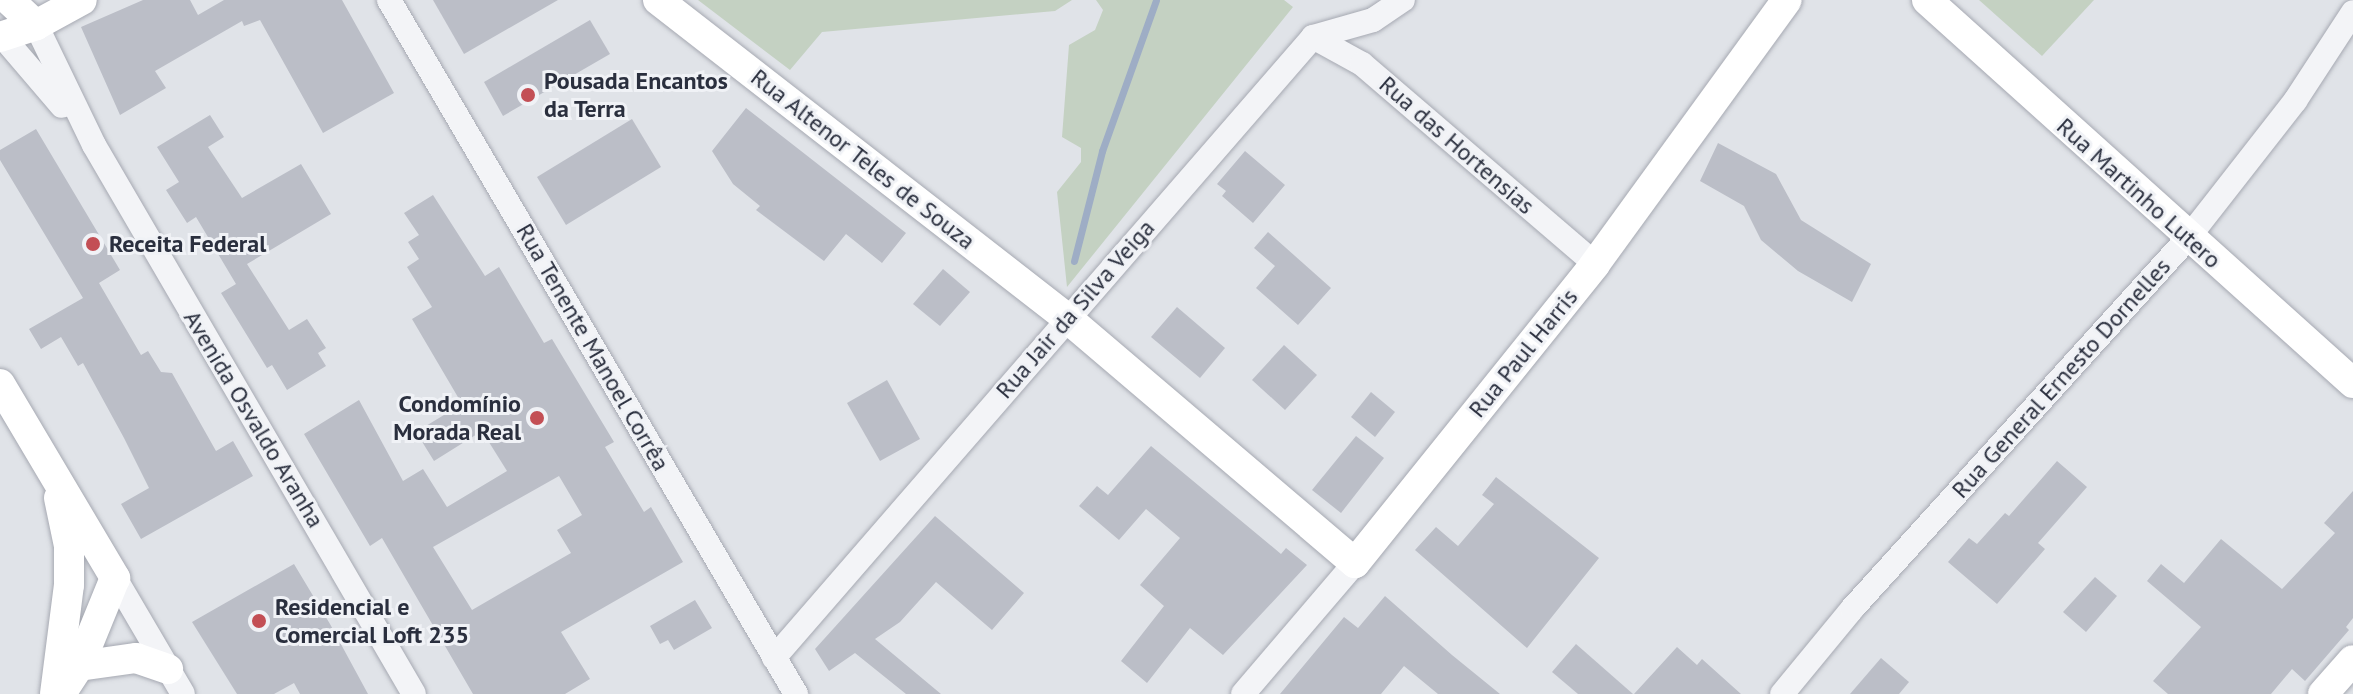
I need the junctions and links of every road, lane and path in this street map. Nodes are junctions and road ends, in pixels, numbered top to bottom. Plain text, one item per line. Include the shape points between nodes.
1 (9, 0) edge
2 (82, 0) edge
3 (389, 0) edge
4 (658, 0) edge
5 (1403, 0) edge
6 (1787, 0) edge
7 (1927, 0) edge
8 (2353, 12) edge
9 (36, 25) junction
10 (1, 37) edge
11 (1313, 37) junction
12 (94, 145) junction
13 (2188, 238) junction
14 (1595, 264) junction
15 (1067, 318) junction
16 (2353, 383) edge
17 (0, 384) edge
18 (54, 477) junction
19 (1355, 563) junction
20 (115, 578) junction
21 (774, 658) junction
22 (2353, 660) edge
23 (79, 666) junction
24 (175, 681) edge
25 (58, 694) edge
26 (414, 694) edge
27 (796, 694) edge
28 (1243, 694) edge
29 (1782, 694) edge
30 (2323, 694) edge

1 - 9 main road, Avenida Osvaldo Aranha
2 - 9 main road
3 - 21 street, Rua Tenente Manoel Corrêa
4 - 15 main road, Rua Altenor Teles de Souza
5 - 11 street via 1373,20
6 - 14 main road, Rua Paul Harris
7 - 13 main road, Rua Martinho Lutero
8 - 13 street, Rua General Ernesto Dornelles via 2295,101
9 - 10 main road
9 - 12 street, Avenida Osvaldo Aranha
10 - 12 street, Avenida Osvaldo Aranha
11 - 14 street, Rua das Hortensias via 1362,64
11 - 15 street, Rua Jair da Silva Veiga
12 - 26 street, Avenida Osvaldo Aranha
13 - 16 main road, Rua Martinho Lutero
13 - 29 street, Rua General Ernesto Dornelles via 1852,609
14 - 19 main road, Rua Paul Harris
15 - 19 main road, Rua Altenor Teles de Souza
15 - 21 street, Rua Jair da Silva Veiga
17 - 18 main road
18 - 20 main road
18 - 25 main road via 69,546
19 - 28 street, Rua Paul Harris
20 - 23 main road
20 - 24 street
21 - 27 street, Rua Tenente Manoel Corrêa
22 - 30 main road
23 - 24 main road via 136,658
23 - 25 main road

